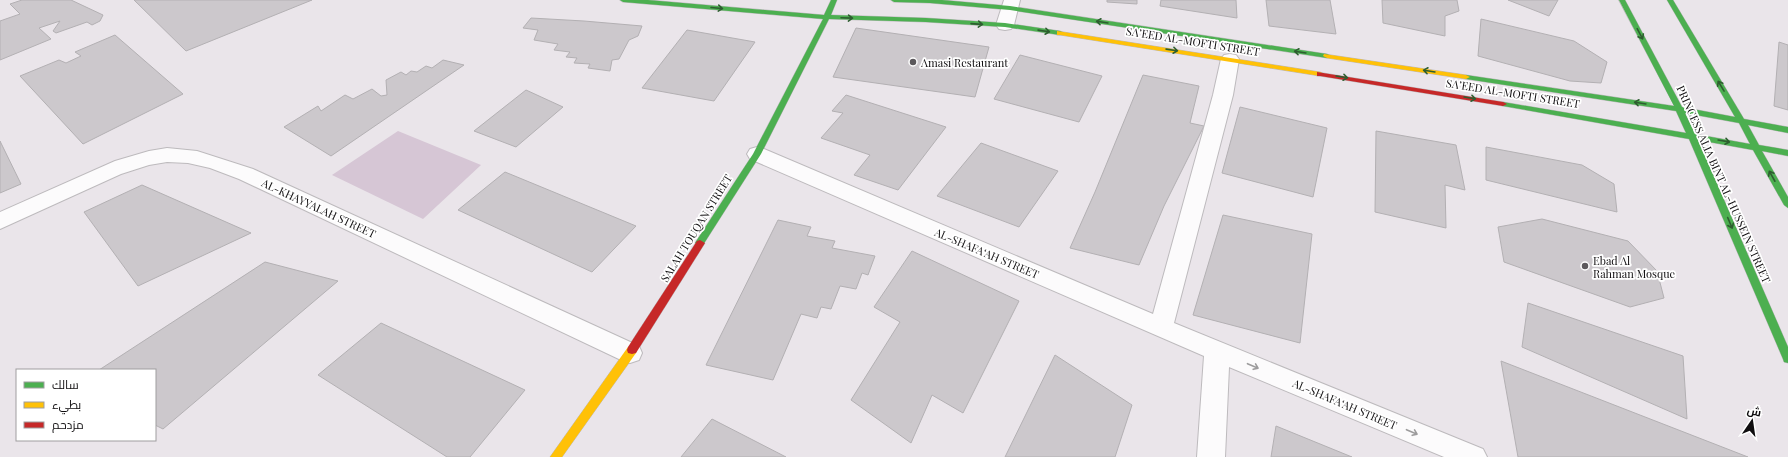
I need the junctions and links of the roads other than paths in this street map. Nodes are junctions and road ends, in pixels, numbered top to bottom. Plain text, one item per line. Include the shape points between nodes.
1 (623, 0) edge
2 (834, 0) edge
3 (894, 0) edge
4 (1622, 0) edge
5 (1670, 0) edge
6 (1011, 4) edge
7 (827, 17) junction
8 (1005, 25) junction
9 (1230, 59) junction
10 (1679, 109) junction
11 (1741, 120) junction
12 (1788, 130) edge
13 (1692, 136) junction
14 (1755, 146) junction
15 (1788, 153) edge
16 (757, 154) junction
17 (1788, 205) edge
18 (0, 221) edge
19 (1161, 328) junction
20 (1218, 351) junction
21 (630, 353) junction
22 (1788, 359) edge
23 (556, 457) edge
24 (1211, 457) edge
25 (1473, 457) edge

1 -> 7 street, SA’EED AL-MOFTI STREET
2 - 7 street, SALAH TOUQAN STREET
3 - 6 street, SA’EED AL-MOFTI STREET
4 -> 10 street, PRINCESS ALIA BINT AL-HUSSEIN STREET
11 -> 5 street
6 - 8 street
10 -> 6 street, SA’EED AL-MOFTI STREET
7 -> 8 street, SA’EED AL-MOFTI STREET
7 - 16 street, SALAH TOUQAN STREET
8 -> 9 street, SA’EED AL-MOFTI STREET
9 -> 13 street, SA’EED AL-MOFTI STREET
9 - 19 street via 1223,95
10 - 11 street, SA’EED AL-MOFTI STREET
10 - 13 street, PRINCESS ALIA BINT AL-HUSSEIN STREET
11 - 12 street, SA’EED AL-MOFTI STREET
11 - 14 street
13 -> 14 street, SA’EED AL-MOFTI STREET
13 -> 22 street, PRINCESS ALIA BINT AL-HUSSEIN STREET
14 - 15 street, SA’EED AL-MOFTI STREET
17 -> 14 street
16 - 19 street, AL-SHAFA‘AH STREET
16 - 21 street, SALAH TOUQAN STREET
18 - 21 street, AL-KHAYYALAH STREET via 86,181 144,159 166,155 213,161
19 - 20 street, AL-SHAFA‘AH STREET
20 - 24 street
20 -> 25 street, AL-SHAFA‘AH STREET
21 - 23 street, SALAH TOUQAN STREET

